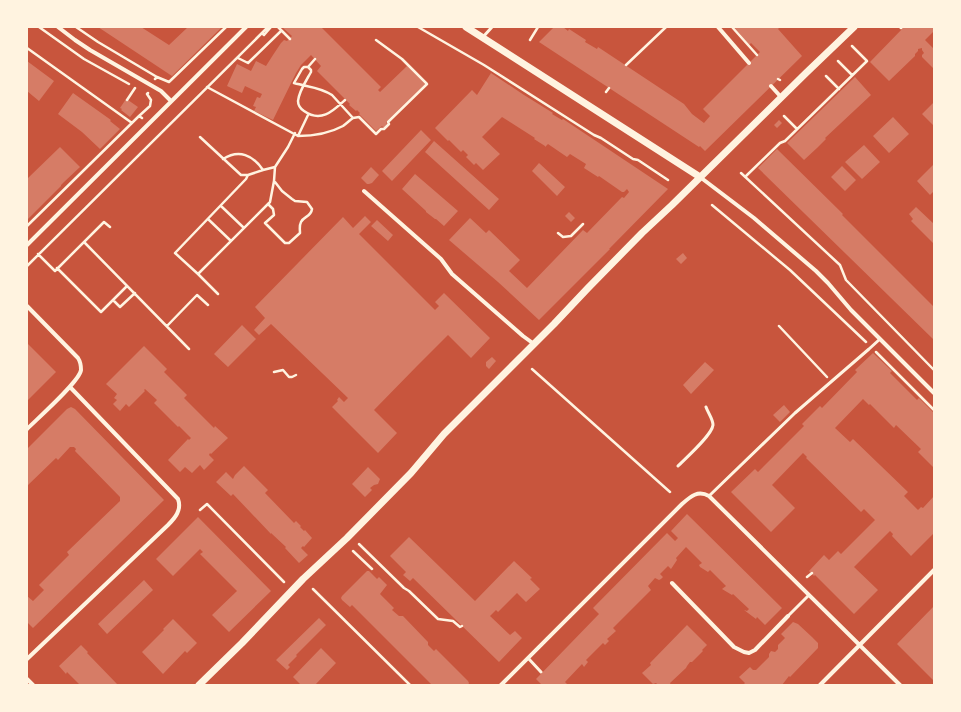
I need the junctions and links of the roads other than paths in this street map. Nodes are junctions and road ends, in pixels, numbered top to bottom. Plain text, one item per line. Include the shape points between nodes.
1 (58, 27) edge
2 (246, 27) edge
3 (466, 27) edge
4 (492, 27) edge
5 (718, 27) edge
6 (854, 27) edge
7 (483, 37) junction
8 (749, 63) dead end
9 (771, 86) dead end
10 (781, 97) junction
11 (171, 101) junction
12 (700, 177) junction
13 (364, 191) dead end
14 (27, 244) edge
15 (27, 306) edge
16 (880, 339) junction
17 (534, 344) junction
18 (70, 387) junction
19 (934, 392) edge
20 (706, 408) dead end
21 (27, 429) edge
22 (678, 466) dead end
23 (709, 496) junction
24 (934, 570) edge
25 (672, 583) dead end
26 (809, 595) junction
27 (788, 616) joint
28 (860, 645) junction
29 (528, 658) junction
30 (27, 659) edge
31 (541, 672) dead end
32 (27, 679) edge
33 (33, 685) edge
34 (199, 685) edge
35 (501, 685) edge
36 (820, 685) edge
37 (900, 685) edge

1 - 11 street via 90,50 152,85
2 - 11 street
3 - 7 street
4 - 7 lane
5 - 8 street
6 - 10 street
7 - 12 street
9 - 10 street
10 - 12 street
11 - 14 street
12 - 16 street via 754,218 816,271
12 - 17 street via 636,238
13 - 17 street via 440,259 452,274
15 - 18 street via 80,361 81,371
16 - 19 street
16 - 23 lane via 795,413
17 - 34 street via 444,434 411,473
18 - 21 street
18 - 30 street via 180,504 177,515 168,525
20 - 22 lane via 713,427 709,435
23 - 26 street
23 - 29 street via 699,493 682,504
24 - 28 street
25 - 27 street via 734,647 744,652 755,650
26 - 27 lane
26 - 28 street
28 - 36 street
28 - 37 street
29 - 31 lane
29 - 35 street
32 - 33 street

